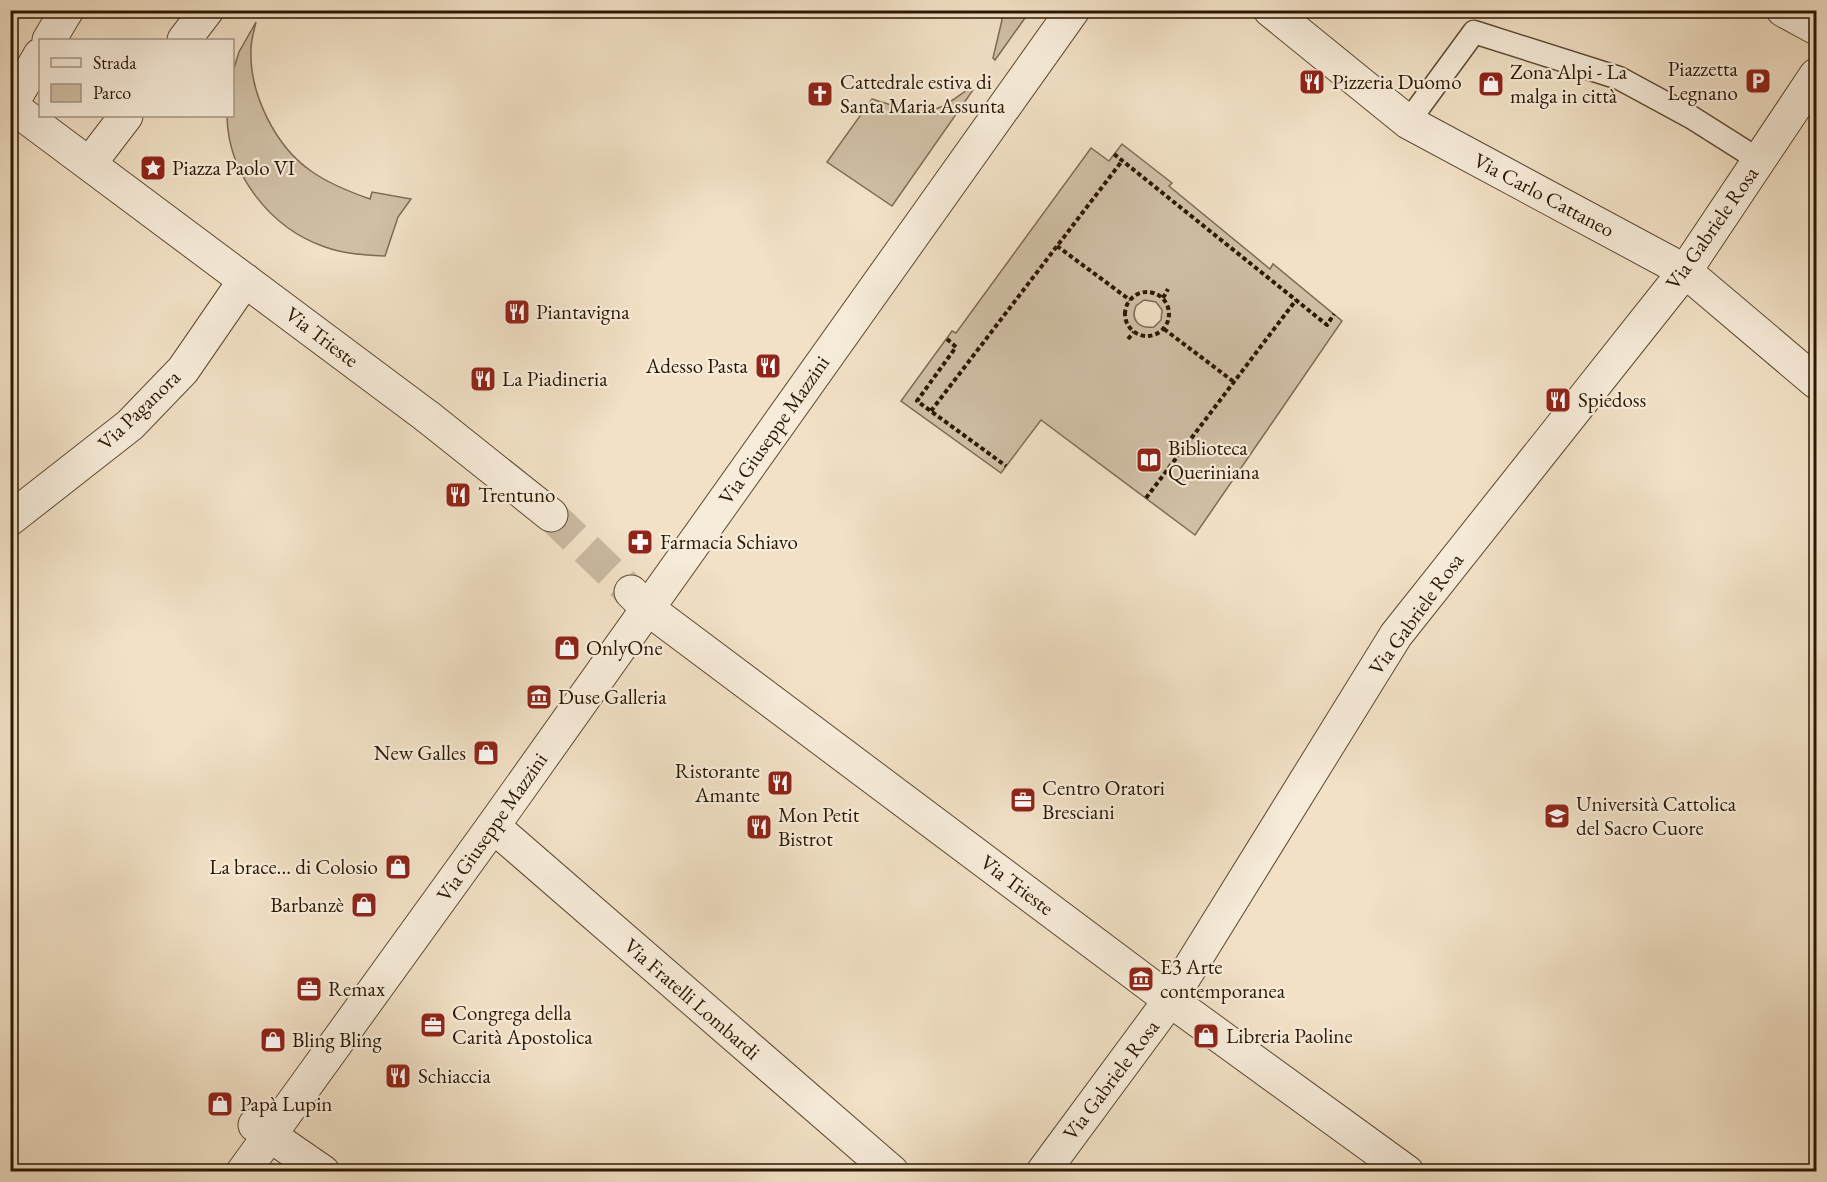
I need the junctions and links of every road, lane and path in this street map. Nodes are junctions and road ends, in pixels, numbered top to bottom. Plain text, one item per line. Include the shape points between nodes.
1 (67, 10) edge
2 (207, 10) edge
3 (1073, 10) edge
4 (1270, 10) edge
5 (1783, 10) edge
6 (1816, 28) edge
7 (50, 39) edge
8 (185, 39) edge
9 (39, 57) edge
10 (1816, 75) edge
11 (11, 105) edge
12 (125, 117) edge
13 (1408, 122) junction
14 (1114, 154) dead end
15 (1122, 160) junction
16 (1759, 160) junction
17 (90, 163) junction
18 (1057, 246) junction
19 (1685, 271) junction
20 (245, 280) junction
21 (1168, 289) dead end
22 (1163, 298) junction
23 (1130, 300) junction
24 (1296, 300) junction
25 (1334, 314) dead end
26 (1164, 329) junction
27 (1134, 332) junction
28 (946, 339) dead end
29 (1128, 339) dead end
30 (1234, 382) junction
31 (1816, 382) edge
32 (931, 411) junction
33 (1006, 466) dead end
34 (1146, 498) dead end
35 (551, 515) tunnel mouth
36 (10, 519) edge
37 (639, 600) junction
38 (493, 826) junction
39 (1170, 1000) junction
40 (262, 1130) junction
41 (243, 1172) edge
42 (323, 1172) edge
43 (892, 1172) edge
44 (1043, 1172) edge
45 (1407, 1172) edge

1 - 7 street
2 - 8 street
3 - 37 street, Via Giuseppe Mazzini
4 - 13 street, Via Carlo Cattaneo
5 - 6 street
9 - 11 street
10 - 16 street, Via Gabriele Rosa
11 - 17 street
12 - 17 street
13 - 16 lane via 1474,32 1619,78
13 - 19 street, Via Carlo Cattaneo
14 - 15 path
15 - 18 path
15 - 24 path
16 - 19 street, Via Gabriele Rosa
17 - 20 street, Via Trieste
18 - 23 path
18 - 32 path
19 - 31 street, Via Carlo Cattaneo
19 - 39 street, Via Gabriele Rosa via 1395,635
20 - 35 street, Via Trieste
20 - 36 street, Via Paganora via 183,370 130,425
21 - 22 path
22 - 23 path via 1146,292
22 - 26 path via 1169,310
23 - 27 path via 1125,317
24 - 25 path via 1326,325
24 - 30 path
26 - 27 path via 1153,336
26 - 30 path
27 - 29 path
28 - 32 path via 956,347 916,401
30 - 34 path
32 - 33 path
37 - 38 street, Via Giuseppe Mazzini
37 - 39 street, Via Trieste
38 - 40 street, Via Giuseppe Mazzini
38 - 43 street, Via Fratelli Lombardi
39 - 44 street, Via Gabriele Rosa
39 - 45 street, Via Trieste
40 - 41 street, Via Giuseppe Mazzini
40 - 42 street

